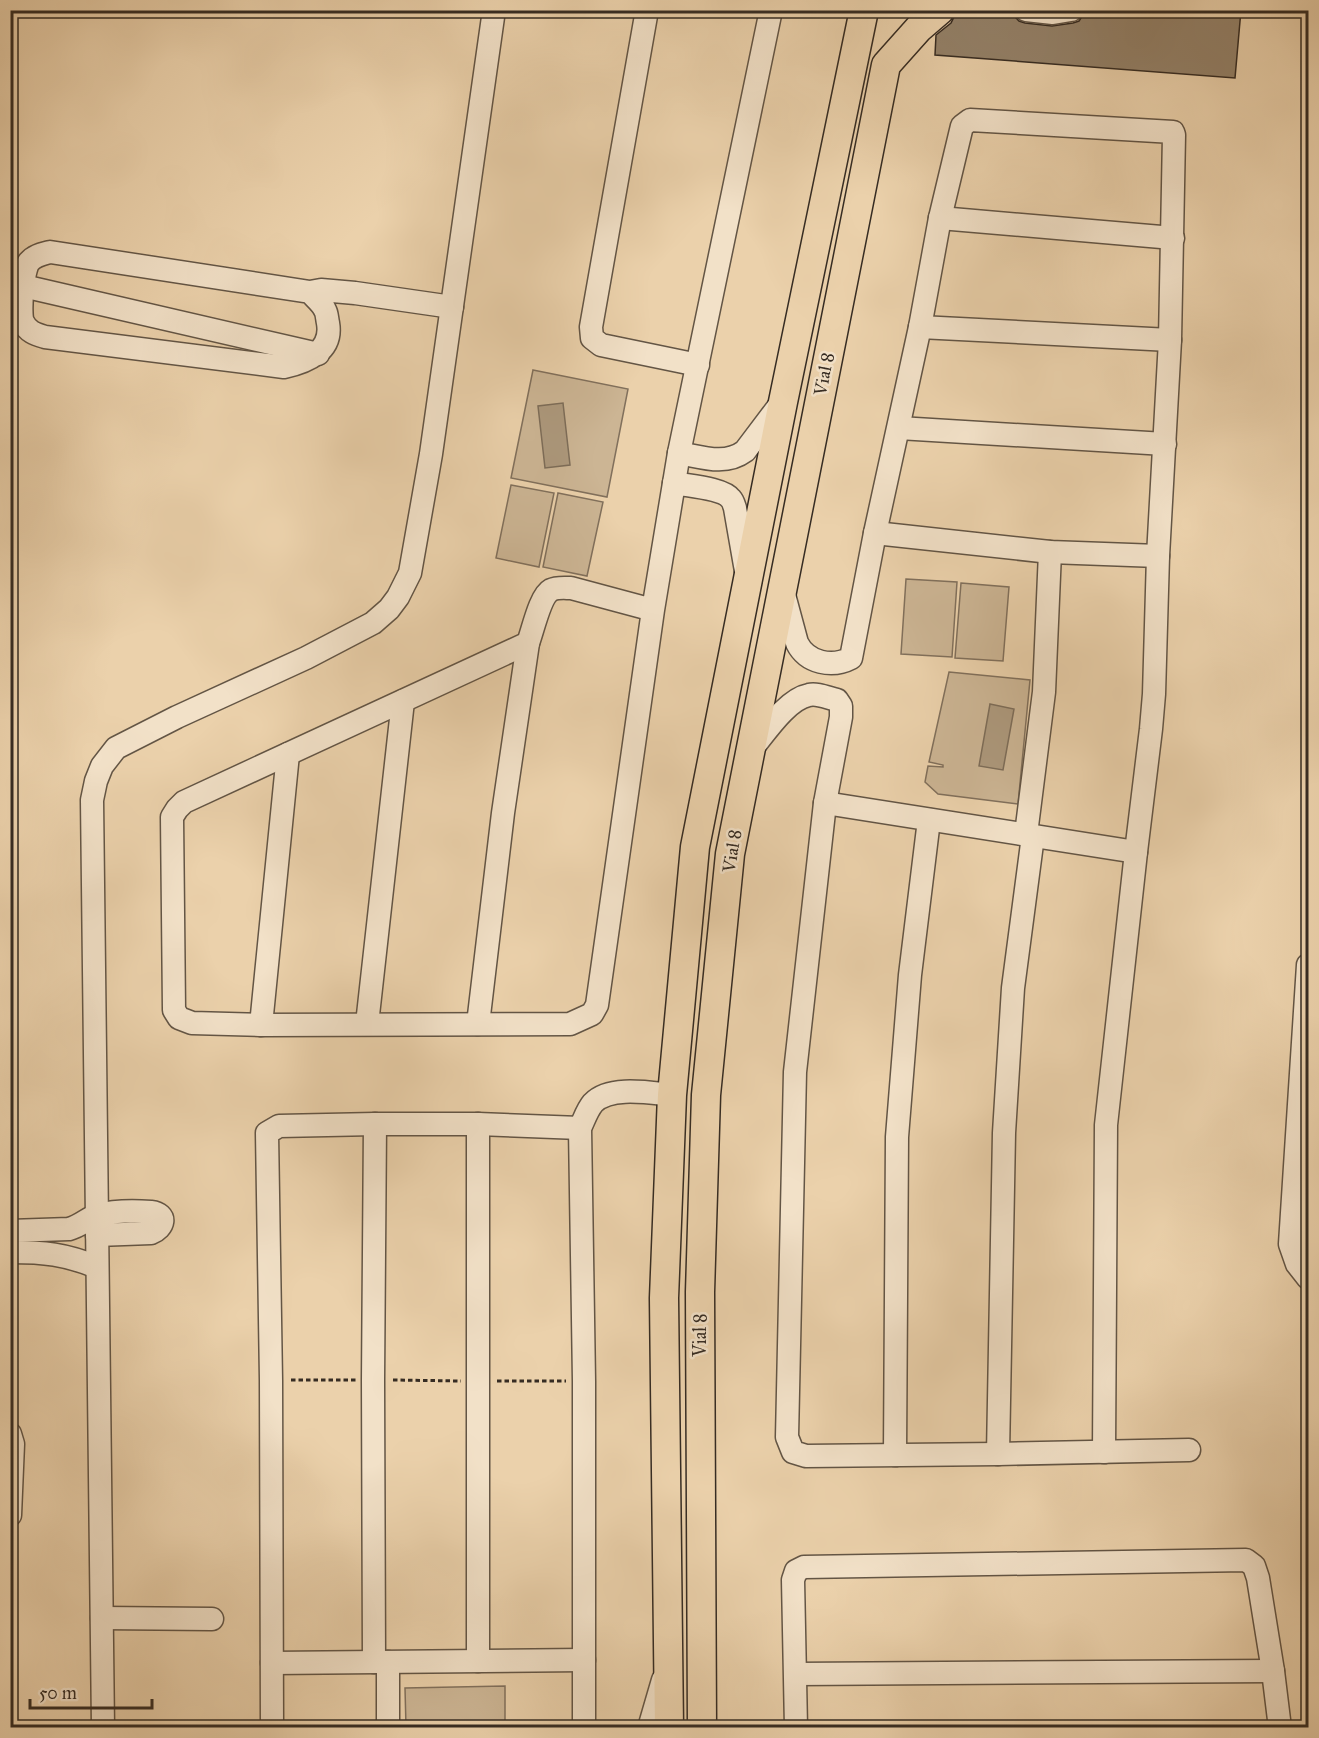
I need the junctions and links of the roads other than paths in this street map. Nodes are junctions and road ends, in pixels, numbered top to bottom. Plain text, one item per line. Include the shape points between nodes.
1 (494, 10) edge
2 (647, 10) edge
3 (771, 10) edge
4 (864, 10) edge
5 (940, 10) edge
6 (1026, 10) edge
7 (1058, 11) edge
8 (940, 218) junction
9 (1173, 238) junction
10 (23, 286) junction
11 (310, 292) junction
12 (452, 307) junction
13 (920, 327) junction
14 (1170, 340) junction
15 (318, 354) junction
16 (698, 365) junction
17 (783, 402) junction
18 (899, 428) junction
19 (1165, 444) junction
20 (679, 453) junction
21 (723, 460) junction
22 (674, 483) junction
23 (719, 492) junction
24 (875, 534) junction
25 (1050, 552) junction
26 (1158, 556) junction
27 (748, 578) junction
28 (782, 588) junction
29 (653, 610) junction
30 (528, 643) junction
31 (809, 657) junction
32 (803, 697) junction
33 (403, 701) junction
34 (750, 751) junction
35 (288, 754) junction
36 (825, 803) junction
37 (929, 820) junction
38 (1029, 835) junction
39 (1136, 852) junction
40 (1308, 965) edge
41 (367, 1024) junction
42 (478, 1024) junction
43 (261, 1025) junction
44 (672, 1095) junction
45 (375, 1124) junction
46 (478, 1124) junction
47 (580, 1128) junction
48 (1302, 1148) edge
49 (97, 1225) junction
50 (10, 1231) edge
51 (33, 1241) junction
52 (10, 1252) edge
53 (97, 1267) junction
54 (1308, 1278) edge
55 (10, 1434) edge
56 (1189, 1450) dead end
57 (1104, 1452) junction
58 (998, 1454) junction
59 (895, 1455) junction
60 (10, 1515) edge
61 (102, 1618) junction
62 (212, 1619) dead end
63 (669, 1658) junction
64 (584, 1660) junction
65 (478, 1661) junction
66 (381, 1662) junction
67 (272, 1663) junction
68 (1273, 1671) junction
69 (796, 1674) junction
70 (103, 1728) edge
71 (272, 1728) edge
72 (388, 1728) edge
73 (584, 1728) edge
74 (649, 1728) edge
75 (669, 1728) edge
76 (702, 1728) edge
77 (795, 1728) edge
78 (1280, 1728) edge

1 - 12 street
2 - 16 street via 592,338 601,345
3 - 16 street
4 - 17 main road, Vial 8
5 - 28 main road, Vial 8 via 886,65
6 - 7 street
8 - 9 street
8 - 9 street via 962,126 970,120 1170,130 1174,135
8 - 13 street
9 - 14 street
10 - 11 street via 27,264 50,252
10 - 15 street
10 - 15 street via 22,320 30,332 45,337 284,367
11 - 12 street via 355,293
11 - 15 street via 325,309 329,329 326,345
12 - 49 street via 410,573 389,609 373,623 306,658 116,748 96,781 92,800
13 - 14 street
13 - 18 street
14 - 19 street
16 - 20 street
17 - 21 street via 745,451
17 - 27 main road, Vial 8
18 - 19 street
18 - 24 street
19 - 26 street
20 - 21 street
20 - 22 street
21 - 23 street
22 - 23 street
22 - 29 street
23 - 27 street via 731,499 735,508
24 - 25 street
24 - 31 street via 851,658 832,663
25 - 26 street
25 - 38 street via 1043,702
26 - 39 street via 1152,729
27 - 44 main road, Vial 8 via 695,847
28 - 31 street via 797,643
28 - 34 main road, Vial 8
29 - 30 street via 562,587 544,596
29 - 42 street via 597,1005 592,1014 570,1024
30 - 33 street
30 - 42 street
31 - 32 street
32 - 34 street via 783,711
32 - 36 street via 811,694 837,700 841,706
33 - 35 street
33 - 41 street
34 - 76 main road, Vial 8 via 730,854 706,1095 700,1292
35 - 43 street
35 - 43 street via 184,802 172,817 174,1010 179,1018 192,1023
36 - 37 street
36 - 59 street via 795,1072 787,1437 793,1452 806,1456
37 - 38 street
37 - 59 street via 910,975 897,1137
38 - 39 street
38 - 58 street via 1004,1121
39 - 57 street via 1106,1125
40 - 48 street
41 - 42 street
41 - 43 street
44 - 47 street via 620,1091 606,1095 594,1101
44 - 63 main road, Vial 8 via 664,1298
45 - 46 street
45 - 66 street via 373,1380
45 - 67 street via 279,1126 267,1133
46 - 47 street
46 - 65 street
47 - 64 street
48 - 54 street via 1290,1244 1297,1264
49 - 51 street
49 - 53 street
50 - 51 street
51 - 52 street
51 - 53 street
53 - 61 street
55 - 60 street
56 - 57 street
57 - 58 street
58 - 59 street
61 - 62 street
61 - 70 street
63 - 74 street
63 - 75 main road, Vial 8
64 - 65 street
64 - 73 street
65 - 66 street
66 - 67 street
66 - 72 street
67 - 71 street
68 - 69 street
68 - 69 street via 1258,1578 1254,1566 1246,1560 804,1567 796,1571 793,1580
68 - 78 street
69 - 77 street

